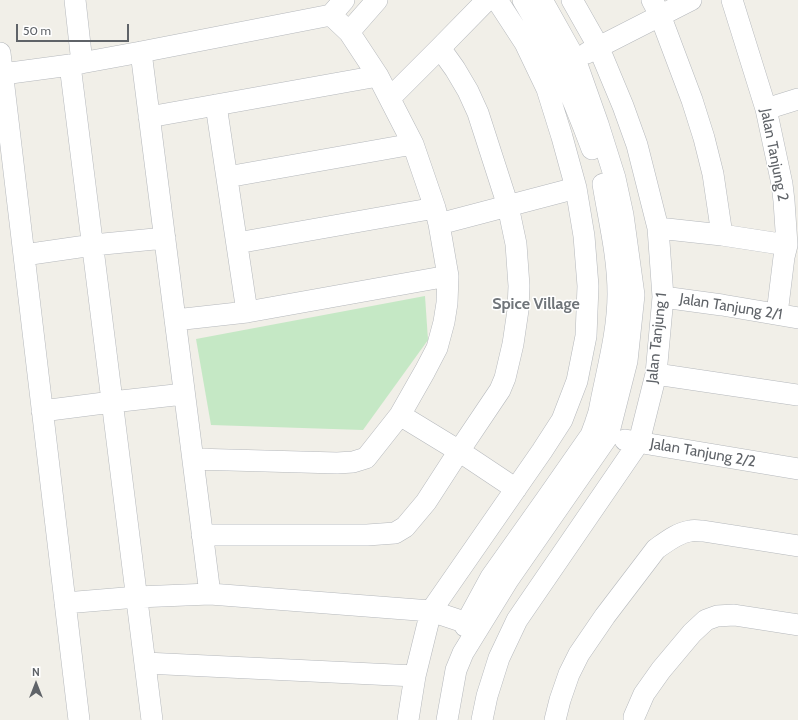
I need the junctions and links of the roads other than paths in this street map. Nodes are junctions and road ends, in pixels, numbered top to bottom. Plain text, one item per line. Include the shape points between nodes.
1 (76, 0) edge
2 (377, 0) edge
3 (487, 0) edge
4 (497, 0) edge
5 (523, 0) edge
6 (542, 0) edge
7 (572, 0) edge
8 (691, 0) edge
9 (732, 0) edge
10 (338, 7) edge
11 (656, 8) edge
12 (349, 32) junction
13 (598, 46) junction
14 (440, 48) junction
15 (551, 51) junction
16 (141, 52) junction
17 (575, 59) junction
18 (1, 64) edge
19 (76, 64) junction
20 (378, 76) junction
21 (568, 89) junction
22 (390, 98) junction
23 (798, 99) edge
24 (216, 106) junction
25 (766, 109) junction
26 (149, 118) junction
27 (413, 144) junction
28 (227, 177) junction
29 (576, 188) junction
30 (508, 206) junction
31 (437, 216) junction
32 (658, 228) junction
33 (722, 235) junction
34 (165, 238) junction
35 (237, 243) junction
36 (93, 245) junction
37 (787, 245) junction
38 (24, 255) junction
39 (448, 276) junction
40 (663, 297) junction
41 (247, 312) junction
42 (776, 314) junction
43 (798, 318) edge
44 (175, 320) junction
45 (656, 374) junction
46 (184, 394) junction
47 (798, 395) edge
48 (112, 402) junction
49 (42, 411) junction
50 (600, 412) junction
51 (400, 415) junction
52 (608, 436) junction
53 (639, 442) junction
54 (582, 449) junction
55 (458, 451) junction
56 (193, 459) junction
57 (798, 469) edge
58 (516, 489) junction
59 (202, 535) junction
60 (798, 546) edge
61 (210, 594) junction
62 (137, 597) junction
63 (65, 603) junction
64 (431, 611) junction
65 (472, 625) junction
66 (798, 625) edge
67 (145, 663) junction
68 (415, 676) junction
69 (79, 720) edge
70 (152, 720) edge
71 (408, 720) edge
72 (447, 720) edge
73 (482, 720) edge
74 (555, 720) edge
75 (634, 720) edge

1 - 19 street
2 - 12 street
3 - 14 street
4 - 29 street via 525,43 547,89
5 - 15 street
6 - 17 street
7 - 13 street, Jalan Tanjung 1
8 - 11 street
9 - 25 street, Jalan Tanjung 2
10 - 12 street
10 - 16 street
11 - 13 street
11 - 33 street via 704,138 713,174
12 - 20 street
13 - 17 street
13 - 32 street, Jalan Tanjung 1 via 637,145
14 - 22 street
14 - 30 street via 478,113
15 - 17 street
15 - 21 street
16 - 19 street
16 - 26 street
17 - 21 street
17 - 52 street via 615,178 623,215 634,296 627,361
18 - 19 street
18 - 38 street
19 - 36 street
20 - 22 street
20 - 24 street
21 - 50 street via 593,150 602,183 617,266 616,330
22 - 27 street
23 - 25 street
24 - 26 street
24 - 28 street
25 - 37 street, Jalan Tanjung 2 via 782,184
26 - 34 street
27 - 28 street
27 - 31 street
28 - 35 street
29 - 30 street
29 - 58 street via 584,236 588,286 585,343 577,381 562,420
30 - 31 street
30 - 55 street via 516,244 519,286 513,344 500,390
31 - 35 street
31 - 39 street
32 - 33 street
32 - 40 street, Jalan Tanjung 1
33 - 37 street
34 - 36 street
34 - 44 street
35 - 41 street
36 - 38 street
36 - 48 street
37 - 42 street, Jalan Tanjung 2
38 - 49 street
39 - 41 street
39 - 51 street via 448,304 437,348
40 - 42 street, Jalan Tanjung 2/1
40 - 45 street, Jalan Tanjung 1
41 - 44 street
42 - 43 street, Jalan Tanjung 2/1
44 - 46 street
45 - 47 street
45 - 53 street, Jalan Tanjung 1
46 - 48 street
46 - 56 street
48 - 49 street
48 - 62 street
49 - 63 street
50 - 52 street
50 - 54 street
51 - 55 street
51 - 56 street via 366,458 353,462
52 - 53 street, Jalan Tanjung 2/2
52 - 54 street
52 - 65 street via 508,580
53 - 57 street, Jalan Tanjung 2/2
53 - 73 street, Jalan Tanjung 1 via 517,620 499,658
54 - 65 street via 491,577
55 - 58 street
55 - 59 street via 426,502 405,527 395,532 367,535
56 - 59 street
58 - 64 street
59 - 61 street
60 - 74 street via 702,531 691,531 665,542 656,549 579,654 569,674
61 - 62 street
61 - 64 street
62 - 63 street
62 - 67 street
63 - 69 street
64 - 65 street
64 - 68 street
65 - 72 street via 456,670
66 - 75 street via 734,615 717,616 706,620 661,670 644,694
67 - 68 street
67 - 70 street
68 - 71 street

